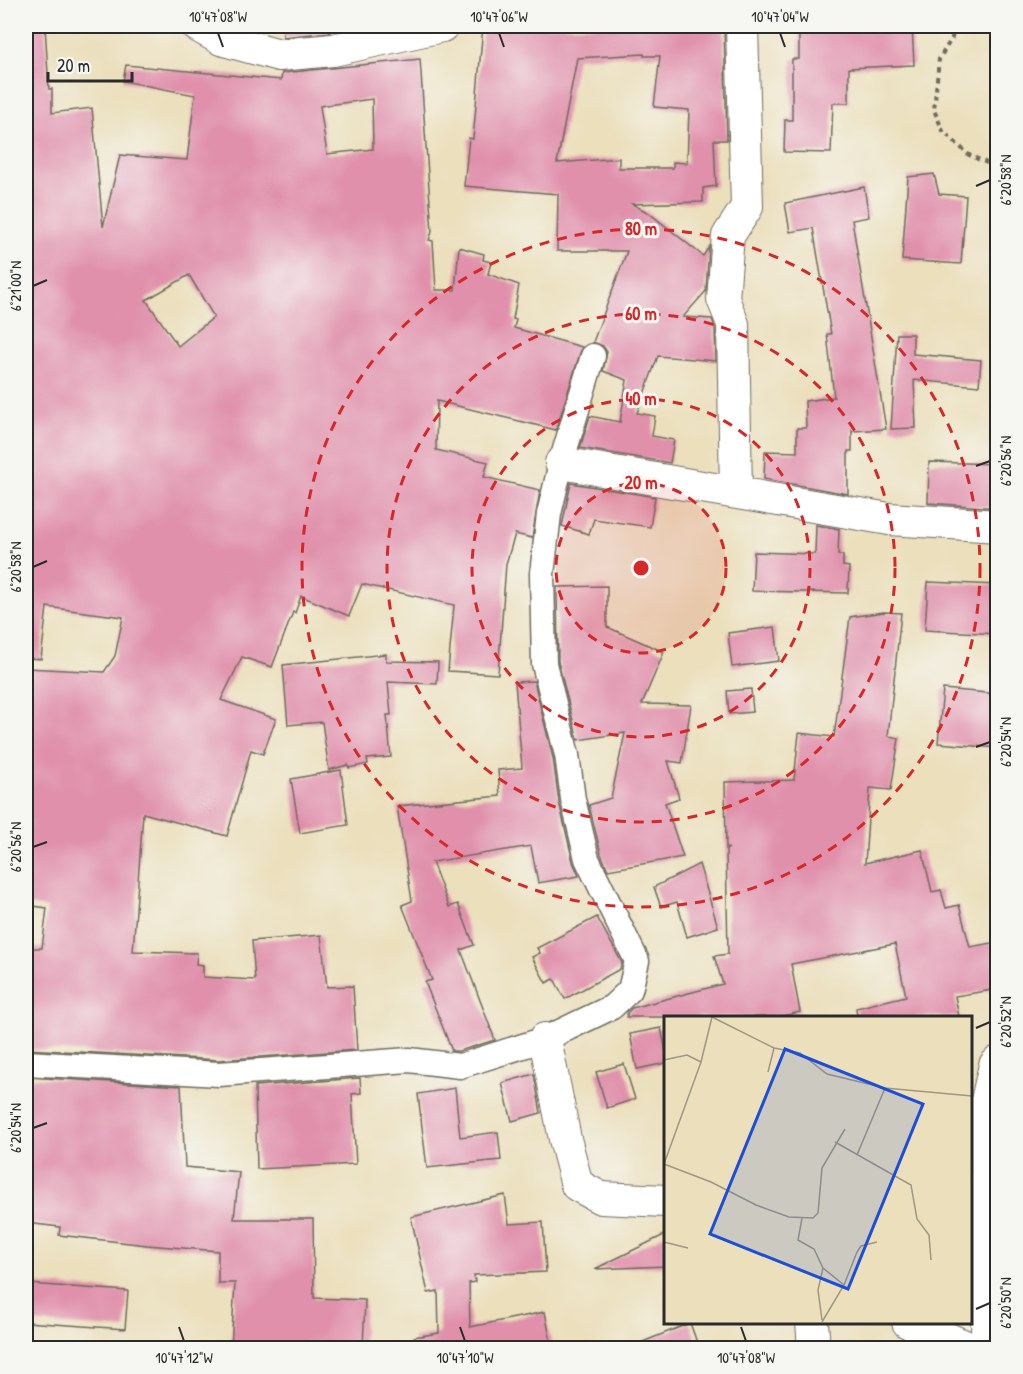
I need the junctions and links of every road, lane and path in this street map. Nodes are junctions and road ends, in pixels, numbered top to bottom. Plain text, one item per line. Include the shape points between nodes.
1 (198, 26) edge
2 (442, 26) edge
3 (742, 26) edge
4 (954, 26) edge
5 (998, 168) edge
6 (592, 356) dead end
7 (561, 463) junction
8 (736, 492) junction
9 (998, 526) edge
10 (545, 1039) junction
11 (998, 1062) edge
12 (26, 1063) edge
13 (664, 1201) edge
14 (812, 1323) edge
15 (910, 1323) edge
16 (814, 1348) edge
17 (969, 1348) edge
18 (987, 1348) edge

1 - 2 street via 221,39 279,55 333,50
3 - 8 street via 747,207 728,236 723,299 733,324
4 - 5 path via 952,38 939,59 934,110 943,131 969,155
6 - 7 street
7 - 8 street
7 - 10 street via 549,514 542,574 544,664 587,859 637,961 630,990 612,1006
8 - 9 street via 889,519
10 - 12 street via 460,1066 409,1060 219,1074
10 - 13 street via 577,1185 601,1198
11 - 18 street via 984,1114
14 - 16 street
15 - 17 street

